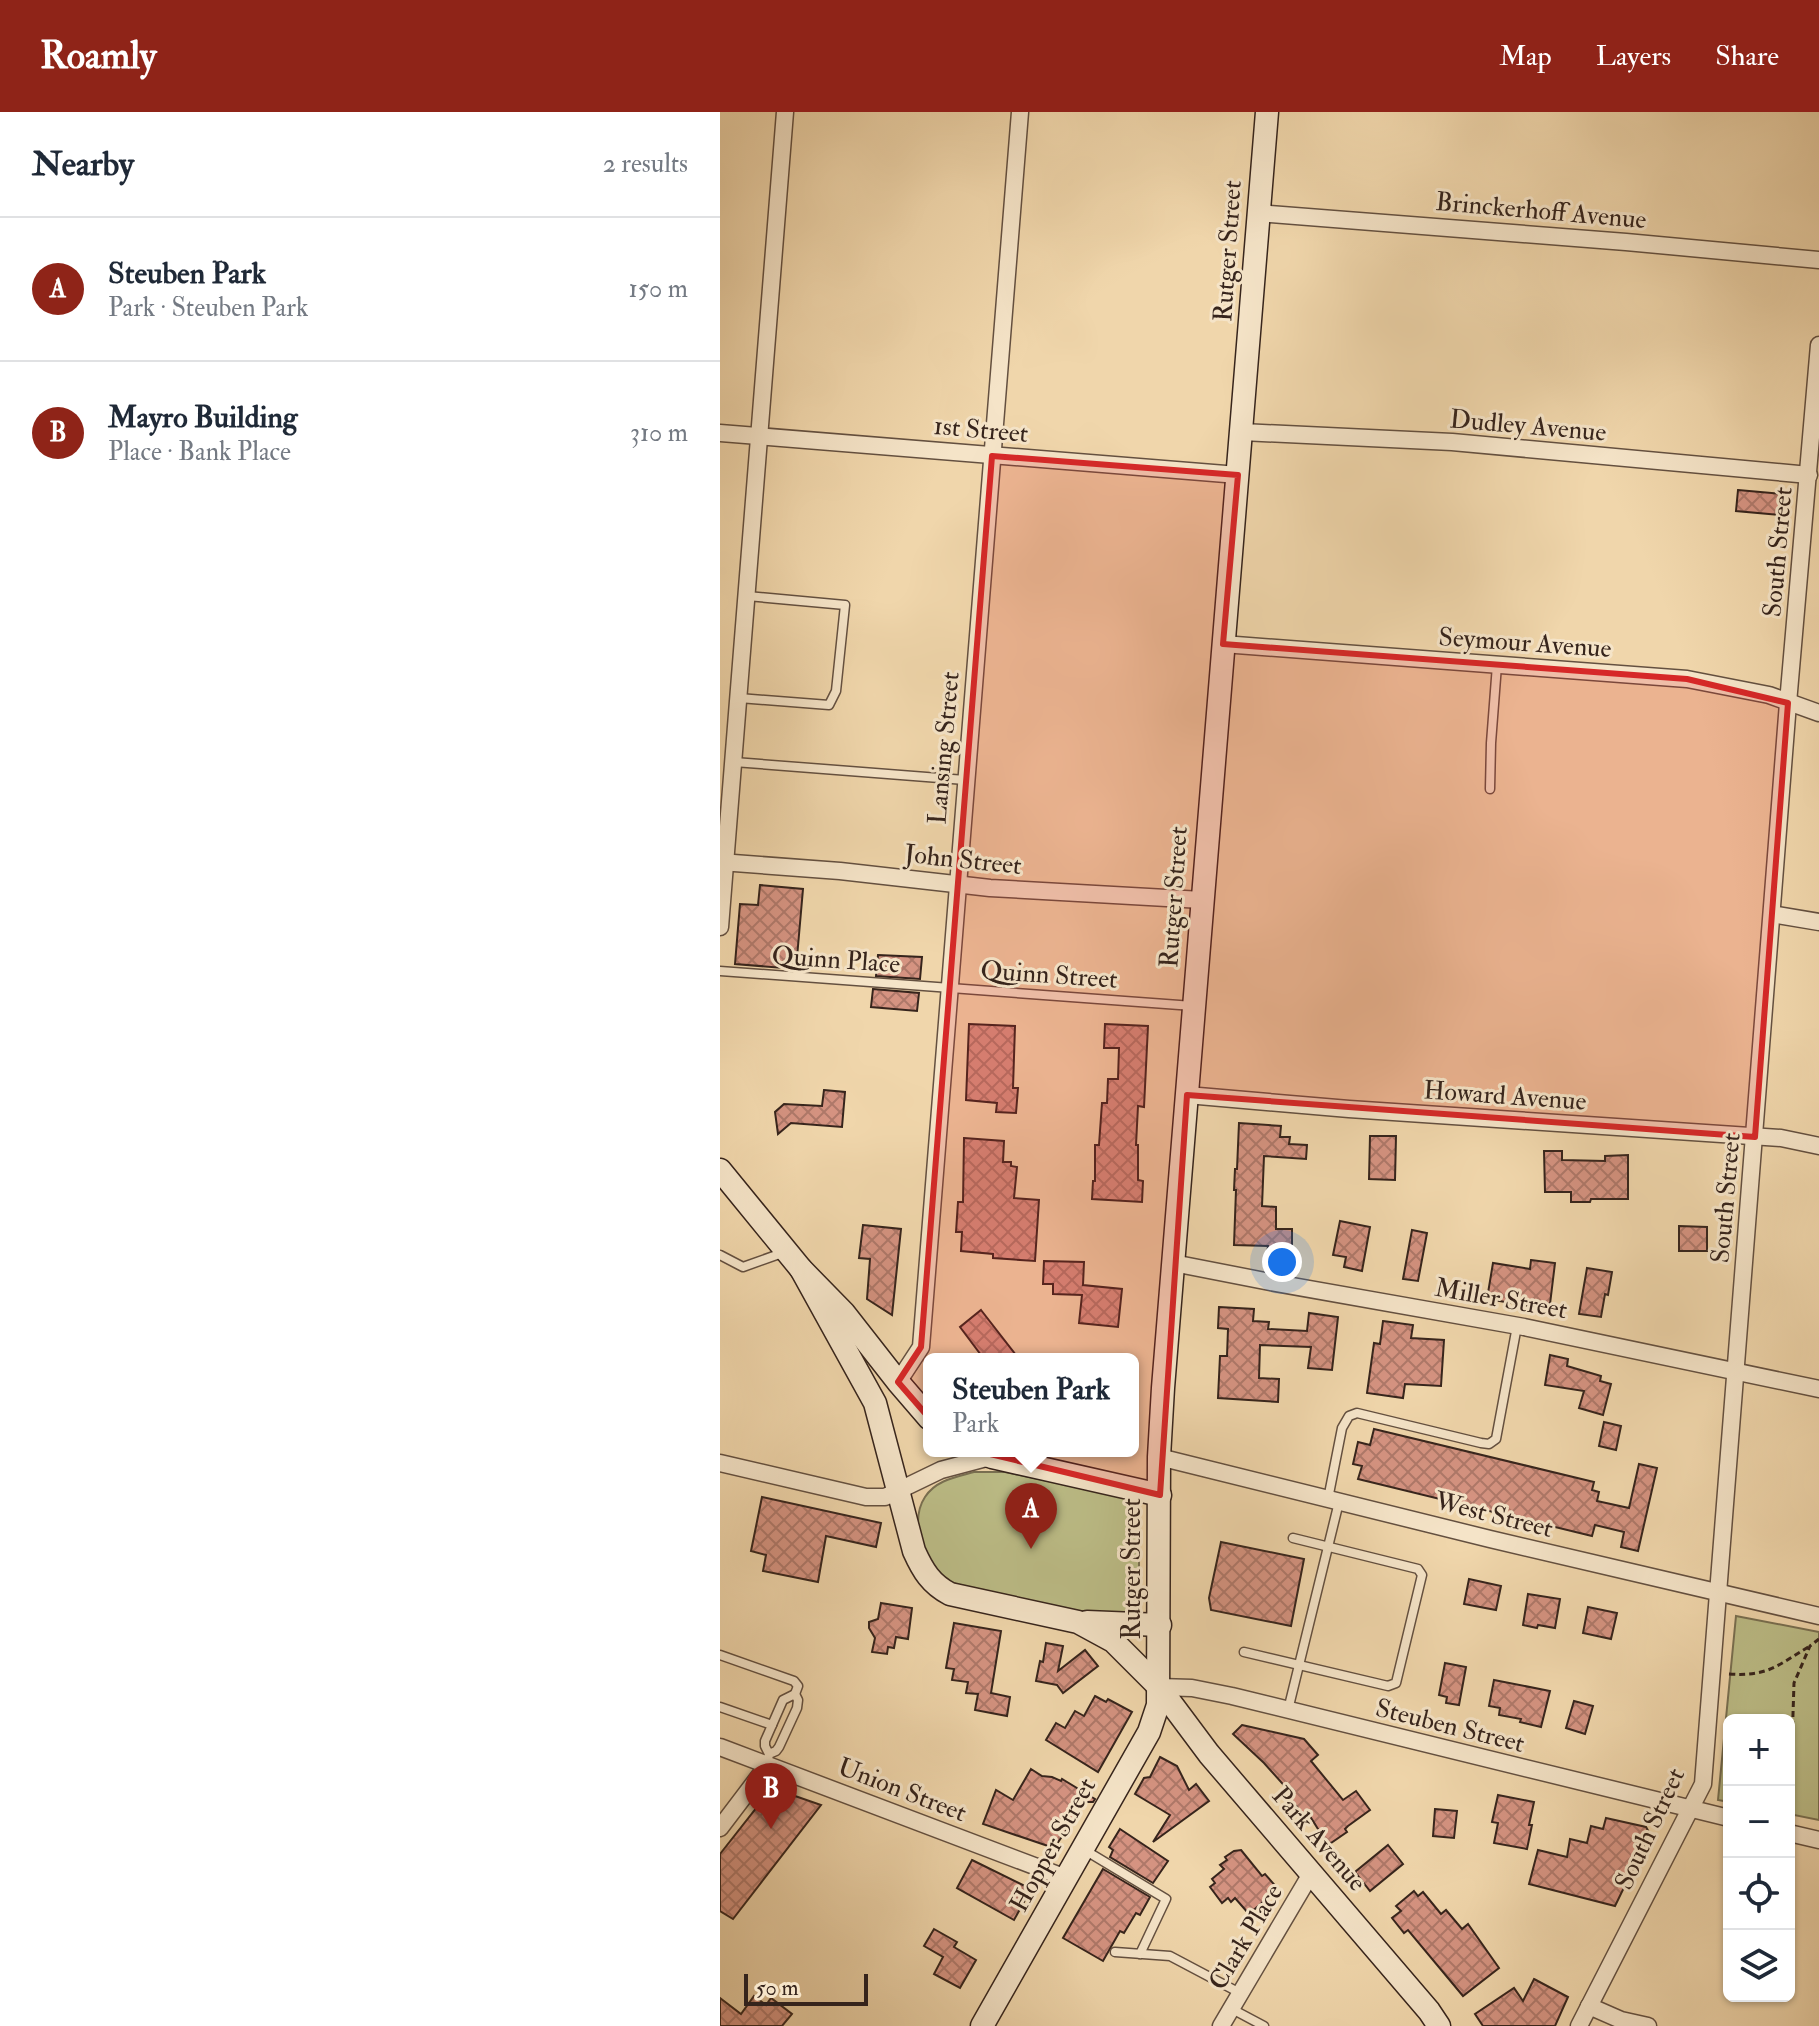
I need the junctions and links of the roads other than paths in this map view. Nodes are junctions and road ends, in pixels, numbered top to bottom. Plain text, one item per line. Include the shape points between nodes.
1 (785, 112) edge
2 (1020, 112) edge
3 (1267, 112) edge
4 (1258, 213) junction
5 (1819, 260) edge
6 (1819, 345) edge
7 (1242, 432) junction
8 (720, 433) edge
9 (759, 436) junction
10 (992, 456) junction
11 (1238, 475) junction
12 (1809, 475) junction
13 (1813, 504) edge
14 (747, 596) junction
15 (1223, 644) junction
16 (1497, 664) junction
17 (739, 698) junction
18 (1788, 703) junction
19 (1819, 713) edge
20 (734, 762) junction
21 (965, 780) junction
22 (1490, 789) dead end
23 (723, 862) edge
24 (957, 884) junction
25 (1202, 900) junction
26 (1772, 914) junction
27 (1819, 922) edge
28 (720, 927) edge
29 (720, 971) edge
30 (950, 988) junction
31 (1194, 1006) junction
32 (1187, 1095) junction
33 (1755, 1137) junction
34 (1819, 1146) edge
35 (720, 1170) edge
36 (786, 1251) junction
37 (720, 1255) edge
38 (1173, 1263) junction
39 (801, 1269) junction
40 (1517, 1325) junction
41 (1736, 1370) junction
42 (898, 1382) junction
43 (1819, 1389) edge
44 (923, 1411) edge
45 (975, 1457) edge
46 (996, 1457) edge
47 (1159, 1457) junction
48 (720, 1463) edge
49 (899, 1492) junction
50 (1160, 1495) junction
51 (1334, 1500) junction
52 (1293, 1538) dead end
53 (1328, 1547) junction
54 (1718, 1592) junction
55 (1819, 1616) edge
56 (1078, 1622) junction
57 (1160, 1625) junction
58 (1244, 1652) dead end
59 (720, 1655) edge
60 (1299, 1664) junction
61 (1159, 1687) junction
62 (795, 1694) junction
63 (720, 1707) edge
64 (1288, 1710) junction
65 (772, 1725) junction
66 (720, 1747) edge
67 (768, 1760) junction
68 (1691, 1809) junction
69 (1723, 1817) edge
70 (1795, 1827) edge
71 (720, 1828) edge
72 (1819, 1840) edge
73 (1083, 1848) junction
74 (1312, 1872) junction
75 (1066, 1878) junction
76 (1115, 1952) dead end
77 (1140, 1954) junction
78 (1241, 1993) junction
79 (1589, 2006) junction
80 (1232, 2009) junction
81 (982, 2026) edge
82 (1221, 2026) edge
83 (1264, 2026) edge
84 (1439, 2026) edge
85 (1579, 2026) edge
86 (1648, 2026) edge

1 - 9 street
2 - 10 street, Lansing Street
3 - 4 street, Rutger Street
4 - 5 street, Brinckerhoff Avenue
4 - 7 street, Rutger Street
6 - 12 street, South Street
7 - 11 street, Rutger Street
7 - 12 street, Dudley Avenue via 1452,442
8 - 9 street, 1st Street
9 - 10 street, 1st Street
9 - 14 street
10 - 11 street, 1st Street
10 - 21 street, Lansing Street
11 - 15 street, Rutger Street
12 - 13 street, South Street
13 - 18 street, South Street
14 - 17 street
14 - 17 lane via 845,605 836,691 829,705
15 - 16 street, Seymour Avenue
15 - 25 street, Rutger Street
16 - 18 street, Seymour Avenue via 1687,679
16 - 22 lane
17 - 20 street
18 - 19 street, Seymour Avenue
18 - 26 street, South Street
20 - 21 lane
20 - 23 street
21 - 24 street, Lansing Street
23 - 24 street, John Street
23 - 28 street
24 - 25 street, John Street
24 - 30 street, Lansing Street
25 - 31 street, Rutger Street
26 - 27 street
26 - 33 street, South Street
29 - 30 lane, Quinn Place
30 - 31 lane, Quinn Street
30 - 42 street, Lansing Street via 921,1347
31 - 32 street, Rutger Street
32 - 33 street, Howard Avenue
32 - 38 street, Rutger Street
33 - 34 street, Howard Avenue
33 - 41 street, South Street
35 - 36 street
36 - 37 lane via 743,1267
36 - 39 street
38 - 40 street, Miller Street
38 - 47 street, Rutger Street
39 - 42 street
39 - 49 street via 875,1403
40 - 41 street, Miller Street
40 - 51 lane via 1496,1439 1481,1443 1357,1413 1349,1416 1342,1428
41 - 43 street, Miller Street
41 - 54 street, South Street
42 - 44 street
45 - 49 street
46 - 50 street
47 - 50 street, Rutger Street
47 - 51 street, West Street
48 - 49 street via 866,1497
49 - 56 street via 914,1551 938,1588
50 - 57 street, Rutger Street
51 - 53 lane
51 - 54 street, West Street
52 - 53 lane
53 - 60 lane
53 - 60 lane via 1418,1569 1422,1575 1396,1683 1388,1686
54 - 55 street, West Street
54 - 68 street, South Street via 1703,1784
56 - 57 street
56 - 61 street, Park Avenue via 1113,1641
57 - 61 street, Rutger Street
58 - 60 lane
59 - 62 lane via 794,1681
60 - 64 lane
61 - 64 street, Steuben Street via 1192,1688
61 - 73 street, Hopper Street via 1149,1732
61 - 74 street, Park Avenue via 1209,1754
62 - 65 lane via 783,1700
62 - 67 lane via 797,1708
63 - 65 lane
64 - 68 street, Steuben Street
65 - 67 lane via 765,1746
66 - 67 street, Union Street
67 - 71 street
67 - 75 street, Union Street
68 - 69 street, Steuben Street
68 - 79 street, South Street
70 - 72 street
73 - 75 street, Hopper Street
73 - 77 lane via 1166,1899
74 - 78 street, Clark Place
74 - 84 street, Park Avenue
75 - 81 street, Hopper Street
76 - 77 lane
77 - 78 lane via 1170,1956
78 - 80 street, Clark Place
79 - 85 street, South Street
79 - 86 street
80 - 82 street, Clark Place
80 - 83 lane

